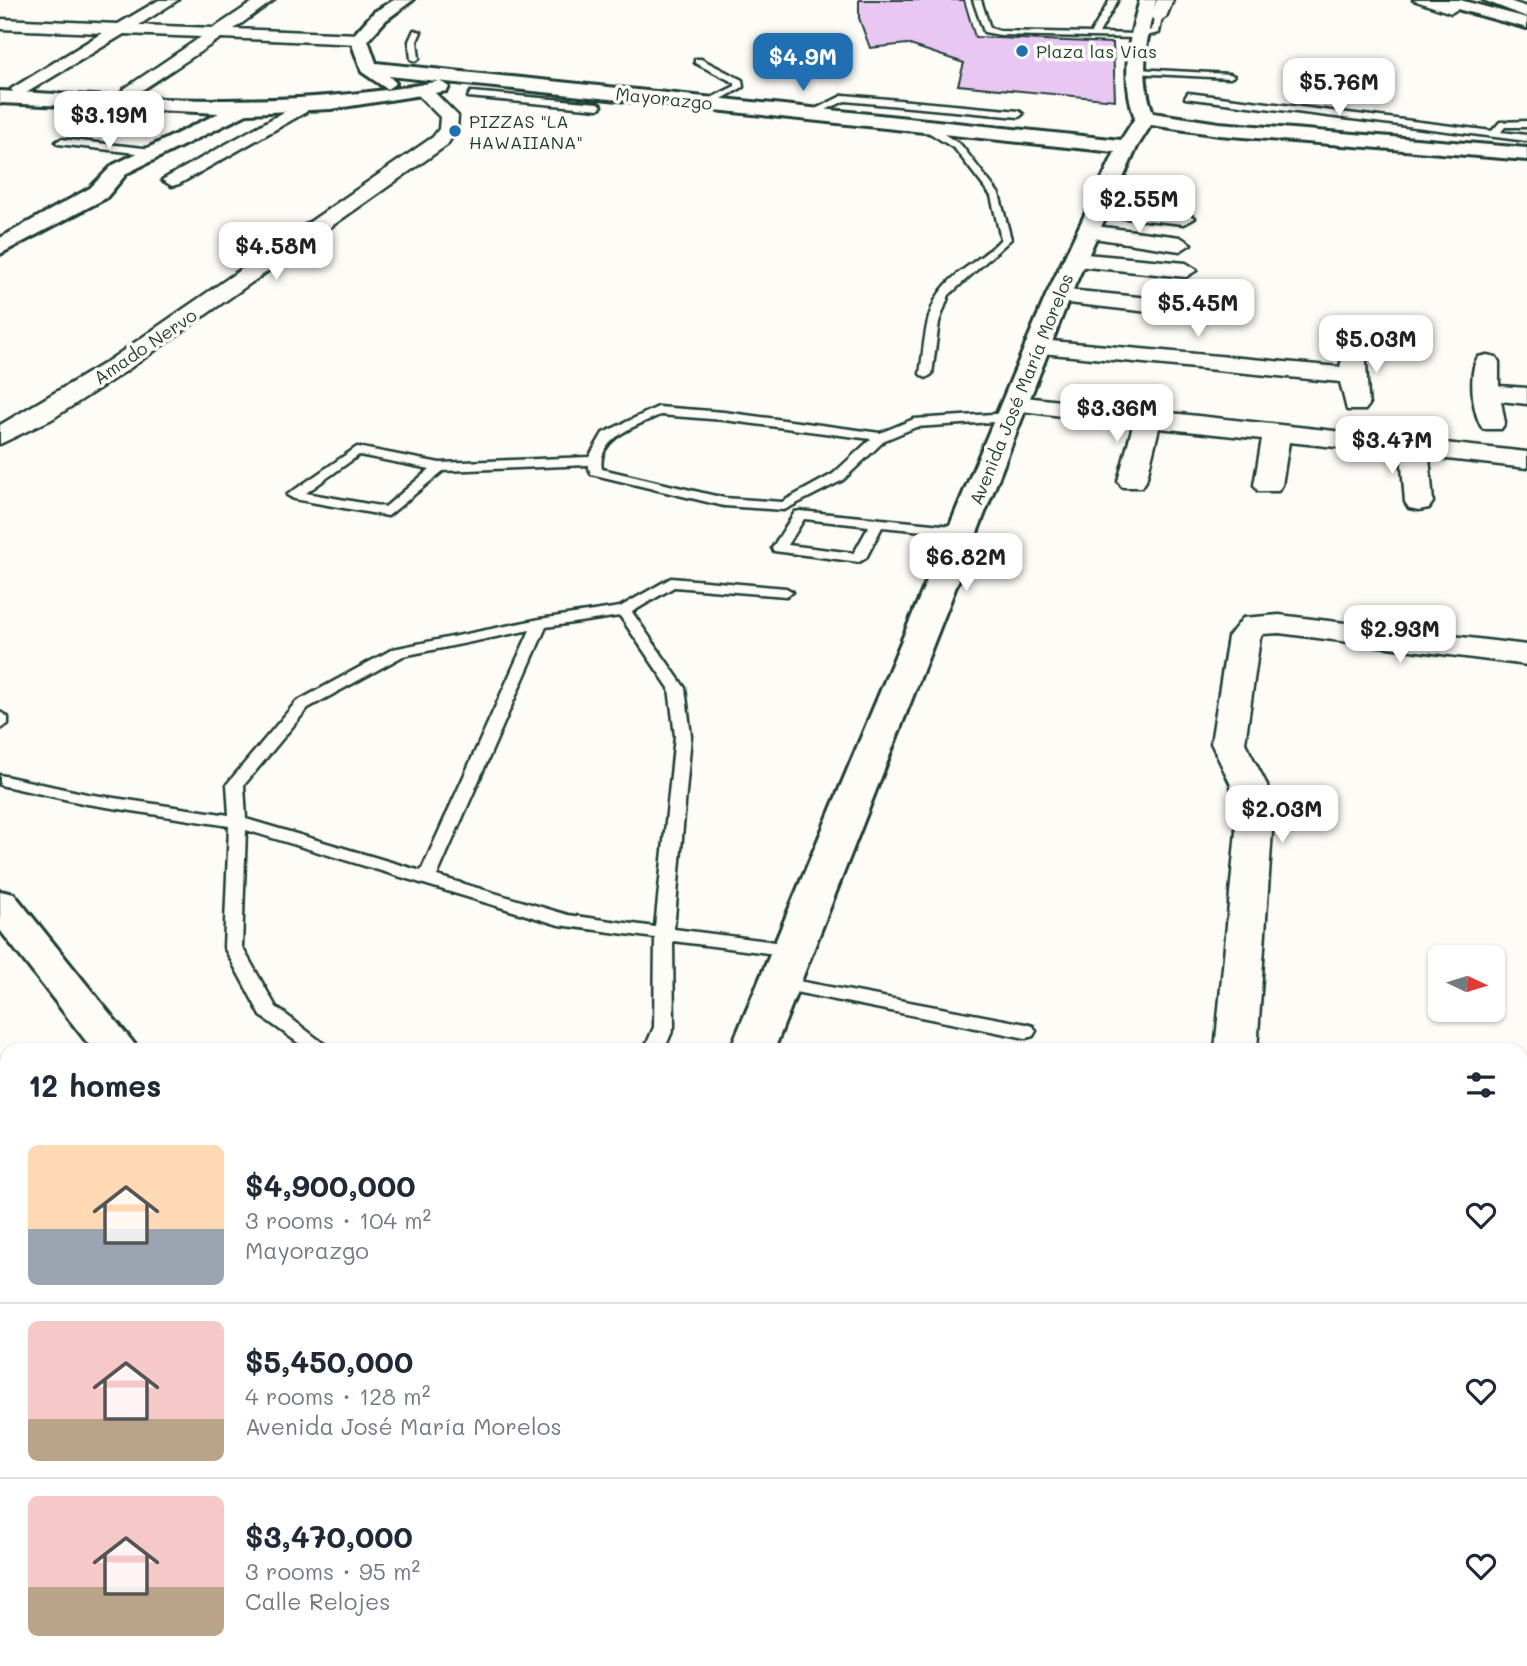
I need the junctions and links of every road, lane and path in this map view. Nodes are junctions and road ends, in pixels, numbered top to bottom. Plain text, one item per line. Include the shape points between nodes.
1 (170, 0) edge
2 (266, 0) edge
3 (405, 0) edge
4 (426, 0) edge
5 (978, 0) edge
6 (1114, 0) edge
7 (1147, 0) edge
8 (1165, 0) edge
9 (1421, 0) edge
10 (1471, 0) edge
11 (1491, 0) edge
12 (1446, 4) edge
13 (58, 6) dead end
14 (1527, 12) edge
15 (1158, 17) joint
16 (1527, 23) edge
17 (0, 24) edge
18 (23, 25) junction
19 (120, 29) junction
20 (417, 32) dead end
21 (216, 33) junction
22 (1094, 34) junction
23 (1137, 36) junction
24 (0, 38) edge
25 (359, 39) junction
26 (415, 60) dead end
27 (698, 61) dead end
28 (368, 68) junction
29 (399, 71) junction
30 (1136, 74) junction
31 (1228, 79) dead end
32 (473, 87) junction
33 (20, 89) dead end
34 (130, 93) dead end
35 (413, 93) junction
36 (1188, 96) dead end
37 (0, 97) edge
38 (708, 103) junction
39 (247, 106) junction
40 (598, 106) dead end
41 (300, 108) junction
42 (810, 114) junction
43 (1019, 114) dead end
44 (1145, 118) junction
45 (1527, 124) edge
46 (925, 126) junction
47 (1494, 134) junction
48 (1527, 138) edge
49 (61, 142) dead end
50 (1127, 147) junction
51 (153, 152) junction
52 (1527, 154) edge
53 (172, 180) dead end
54 (1184, 218) dead end
55 (1093, 221) junction
56 (1180, 244) dead end
57 (0, 247) edge
58 (1074, 260) junction
59 (1186, 270) dead end
60 (1058, 296) junction
61 (1149, 305) dead end
62 (1040, 347) junction
63 (1355, 347) dead end
64 (1488, 362) dead end
65 (926, 374) dead end
66 (1352, 376) junction
67 (1486, 392) junction
68 (1527, 396) edge
69 (1356, 405) dead end
70 (1012, 410) junction
71 (1149, 418) junction
72 (0, 419) edge
73 (1492, 423) dead end
74 (1277, 432) junction
75 (0, 436) edge
76 (881, 437) junction
77 (1414, 447) junction
78 (1527, 460) edge
79 (594, 461) junction
80 (440, 467) junction
81 (1132, 481) dead end
82 (1268, 485) dead end
83 (1419, 502) dead end
84 (876, 524) junction
85 (963, 531) junction
86 (786, 592) dead end
87 (624, 611) junction
88 (540, 622) junction
89 (1527, 654) edge
90 (0, 717) edge
91 (0, 724) edge
92 (0, 780) edge
93 (238, 822) junction
94 (425, 880) junction
95 (0, 903) edge
96 (664, 933) junction
97 (791, 950) junction
98 (778, 984) junction
99 (1027, 1031) dead end
100 (111, 1043) edge
101 (312, 1043) edge
102 (657, 1043) edge
103 (755, 1043) edge
104 (1237, 1043) edge

1 - 19 street
2 - 21 street
3 - 25 main road via 380,16
4 - 29 main road via 398,17 382,34 383,56
5 - 22 lane via 992,32
6 - 22 lane
7 - 23 main road
8 - 15 street
9 - 12 street
10 - 14 main road
11 - 14 street
12 - 16 main road
13 - 18 street
15 - 23 lane via 1156,31
17 - 18 street
18 - 19 street
18 - 24 street
19 - 21 street
19 - 33 street
20 - 26 lane
21 - 25 street
21 - 34 street
22 - 23 lane
23 - 30 main road
25 - 28 main road
27 - 38 lane via 738,82 739,87
28 - 29 main road, Mayorazgo
28 - 35 main road
29 - 32 main road, Mayorazgo
29 - 35 main road
30 - 31 lane
30 - 44 main road
32 - 35 main road
32 - 38 main road, Mayorazgo
32 - 40 lane
35 - 41 main road
35 - 72 street, Amado Nervo via 425,118 425,128 415,140 90,364
35 - 75 street, Amado Nervo via 449,116 440,141 114,368
36 - 47 lane
37 - 39 main road
38 - 42 main road, Mayorazgo
39 - 41 main road
39 - 51 main road
41 - 53 street
42 - 43 lane via 844,98
42 - 46 main road, Mayorazgo
44 - 50 main road, Avenida José María Morelos
44 - 52 main road via 1219,129
45 - 47 lane via 1503,124
46 - 50 main road, Mayorazgo
46 - 65 lane via 958,147 996,196 1006,239 994,255 945,292
47 - 48 lane
49 - 51 lane
50 - 55 main road, Avenida José María Morelos
51 - 57 main road via 120,169 98,193
54 - 55 street
55 - 56 street
55 - 58 main road, Avenida José María Morelos
58 - 59 street
58 - 60 main road, Avenida José María Morelos
60 - 61 street
60 - 62 main road, Avenida José María Morelos
62 - 66 street
62 - 70 main road, Avenida José María Morelos
63 - 66 street
64 - 67 street
66 - 69 street
67 - 68 street
67 - 73 street
70 - 71 street
70 - 76 lane via 914,423
70 - 85 main road, Avenida José María Morelos
71 - 74 street
71 - 81 street
74 - 77 street
74 - 82 street
76 - 79 lane via 658,411 607,436
76 - 79 lane via 838,477 784,506 724,502 596,471
77 - 78 street
77 - 83 street
79 - 80 lane
80 - 80 lane via 388,512 295,495 356,451
84 - 84 lane via 800,515 779,548 859,558
84 - 85 lane
85 - 97 main road, Avenida José María Morelos
86 - 87 lane via 671,582
87 - 88 lane
87 - 96 lane via 677,688 683,736
88 - 93 lane via 398,652 302,705 235,784
88 - 94 lane
89 - 104 street via 1279,624 1254,625 1244,637 1228,743 1249,785 1254,831
90 - 91 lane
92 - 93 lane via 87,799
93 - 94 lane
93 - 101 lane via 233,947 268,1011
94 - 96 lane via 566,921
95 - 100 main road
96 - 97 lane
96 - 102 lane via 664,1027
97 - 98 main road, Avenida José María Morelos
98 - 99 lane
98 - 103 main road, Avenida José María Morelos

